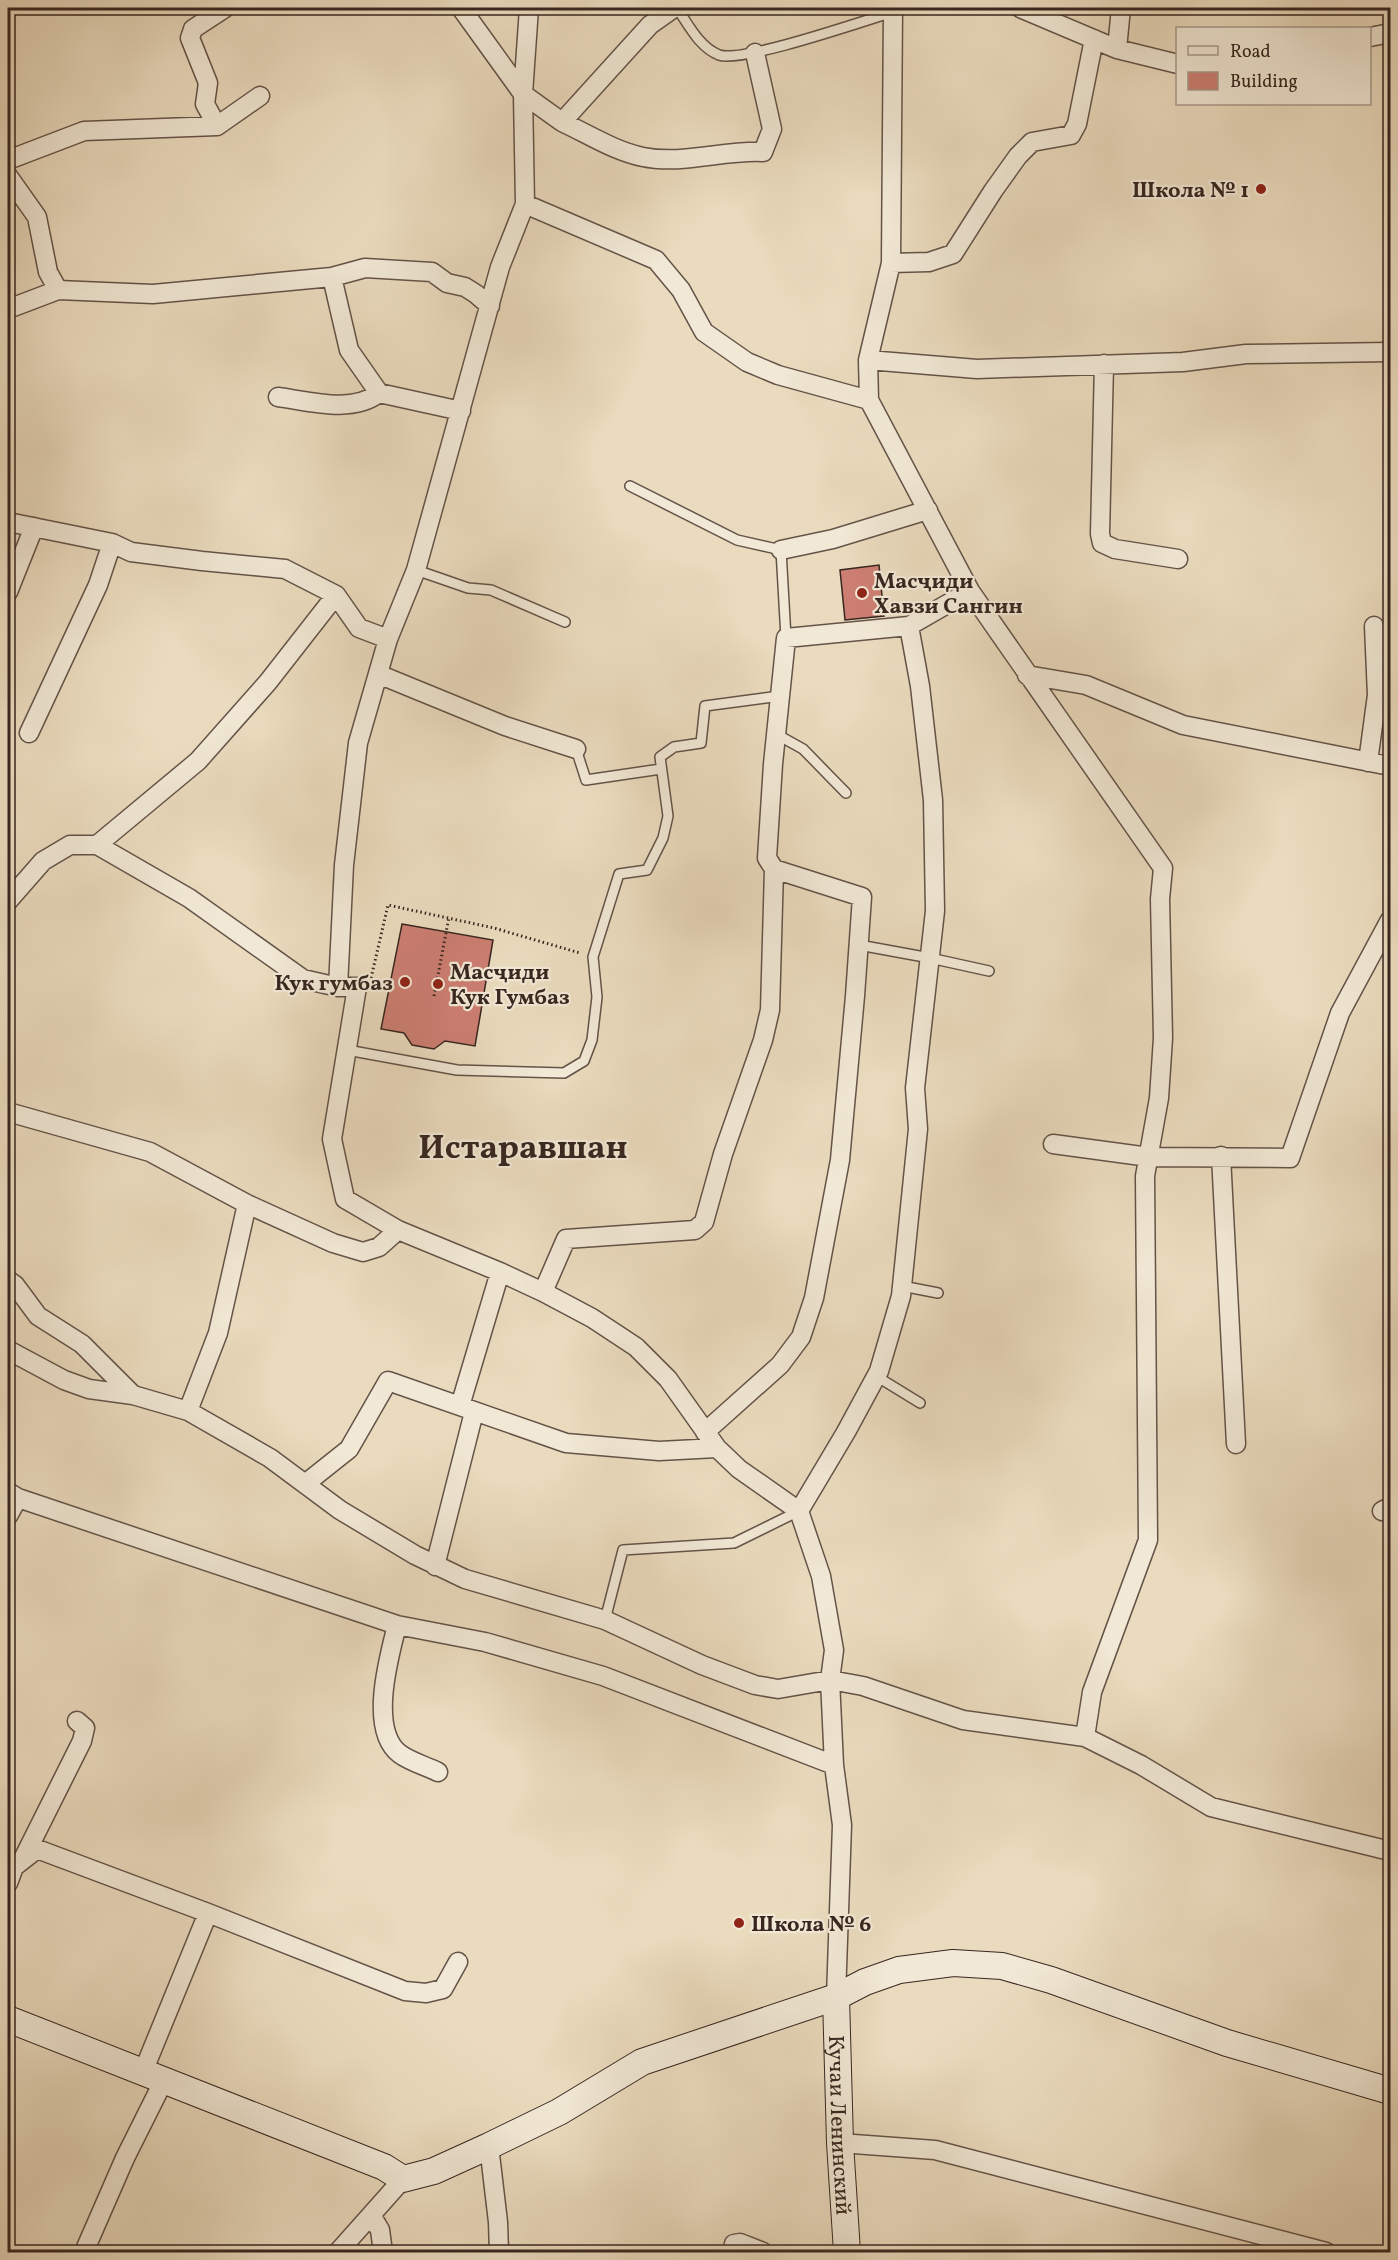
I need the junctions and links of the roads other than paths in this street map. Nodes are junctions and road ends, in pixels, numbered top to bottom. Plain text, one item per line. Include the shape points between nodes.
1 (225, 8) edge
2 (461, 8) edge
3 (529, 8) edge
4 (676, 8) edge
5 (1020, 8) edge
6 (1121, 8) edge
7 (893, 10) edge
8 (1390, 33) edge
9 (1371, 37) edge
10 (1094, 39) junction
11 (1117, 49) junction
12 (755, 53) junction
13 (1176, 64) edge
14 (523, 94) junction
15 (260, 96) dead end
16 (562, 122) junction
17 (217, 126) junction
18 (8, 160) edge
19 (8, 176) edge
20 (525, 204) junction
21 (891, 263) junction
22 (332, 278) junction
23 (58, 290) junction
24 (490, 306) junction
25 (8, 309) edge
26 (1390, 352) edge
27 (868, 360) junction
28 (1104, 364) junction
29 (379, 393) junction
30 (278, 398) dead end
31 (869, 400) junction
32 (461, 411) junction
33 (630, 486) dead end
34 (928, 510) junction
35 (8, 522) edge
36 (34, 527) junction
37 (112, 543) junction
38 (781, 550) junction
39 (1178, 559) dead end
40 (416, 570) junction
41 (970, 591) junction
42 (8, 592) edge
43 (336, 595) junction
44 (566, 622) dead end
45 (909, 626) junction
46 (1374, 626) dead end
47 (786, 638) junction
48 (388, 639) junction
49 (378, 674) junction
50 (1027, 675) junction
51 (780, 696) junction
52 (29, 733) dead end
53 (776, 734) junction
54 (576, 750) joint
55 (1368, 762) junction
56 (1390, 766) edge
57 (661, 770) junction
58 (846, 793) dead end
59 (98, 845) junction
60 (774, 869) junction
61 (8, 901) edge
62 (1390, 920) edge
63 (859, 945) junction
64 (930, 958) junction
65 (989, 971) dead end
66 (338, 987) junction
67 (347, 1050) junction
68 (8, 1112) edge
69 (1053, 1144) dead end
70 (1221, 1156) junction
71 (1149, 1157) junction
72 (247, 1204) junction
73 (398, 1230) junction
74 (500, 1272) junction
75 (8, 1281) edge
76 (902, 1286) junction
77 (543, 1292) junction
78 (938, 1293) dead end
79 (8, 1350) edge
80 (876, 1376) junction
81 (133, 1395) junction
82 (920, 1403) dead end
83 (467, 1409) junction
84 (188, 1411) junction
85 (705, 1432) junction
86 (1236, 1444) dead end
87 (717, 1448) junction
88 (305, 1484) junction
89 (13, 1495) edge
90 (799, 1510) junction
91 (8, 1516) edge
92 (435, 1566) junction
93 (605, 1620) junction
94 (397, 1625) junction
95 (830, 1680) junction
96 (77, 1721) dead end
97 (1085, 1737) junction
98 (834, 1765) junction
99 (438, 1772) dead end
100 (1390, 1851) edge
101 (23, 1861) junction
102 (8, 1883) edge
103 (208, 1913) junction
104 (458, 1962) dead end
105 (836, 1997) junction
106 (8, 2019) edge
107 (153, 2077) junction
108 (1390, 2091) edge
109 (840, 2143) junction
110 (489, 2146) junction
111 (403, 2179) junction
112 (371, 2215) junction
113 (84, 2253) edge
114 (338, 2253) edge
115 (383, 2253) edge
116 (499, 2253) edge
117 (732, 2253) edge
118 (763, 2253) edge
119 (847, 2253) edge
120 (1326, 2253) edge

1 - 17 street via 193,29 190,38 208,83 205,104
2 - 14 street
3 - 14 street
4 - 12 lane via 696,38 720,55
4 - 16 street via 650,25
5 - 10 street
6 - 11 street
7 - 12 lane
7 - 21 street
8 - 9 street
10 - 11 street
10 - 21 street via 1077,124 1071,135 1032,142 1018,156 953,254 929,262
11 - 13 street
12 - 16 street via 772,129 763,152 663,159 642,156 608,145
14 - 16 street
14 - 20 street
15 - 17 street
17 - 18 street via 84,131
19 - 23 street via 37,217 48,272
20 - 24 street via 500,267
20 - 31 street via 656,260 681,290 704,332 747,362 778,375
21 - 27 street
22 - 23 street via 153,294
22 - 24 street via 365,268 432,272 447,283 471,291
22 - 29 street via 349,350
23 - 25 street
24 - 32 street
26 - 28 street via 1246,354 1183,362
27 - 28 street via 977,369
27 - 31 street
28 - 39 street via 1102,543 1115,549
29 - 30 street via 369,401 340,404
29 - 32 street
31 - 34 street
32 - 40 street
33 - 38 lane via 737,540
34 - 38 street via 833,539
34 - 41 street
35 - 36 street
36 - 37 street
36 - 42 street
37 - 43 street via 131,552 285,569
37 - 52 street via 98,585
38 - 47 lane
40 - 44 lane via 468,588 491,590
40 - 48 street
41 - 45 street
41 - 50 street
43 - 48 street via 359,628
43 - 59 street via 268,682 198,761
45 - 47 street
45 - 64 street via 933,800 935,911
46 - 55 street via 1377,695
47 - 51 street
48 - 49 street
49 - 54 street via 505,726
49 - 66 street via 358,743 344,865
50 - 55 street via 1086,685 1183,725
50 - 71 street via 1163,868 1160,900 1164,1038
51 - 53 street
51 - 57 lane via 705,706 701,743 674,747 660,757
53 - 58 lane via 802,748
53 - 60 street via 767,858
54 - 57 lane via 586,780
55 - 56 street
57 - 67 lane via 668,816 663,838 647,870 619,874 593,957 597,997 592,1040 584,1061 564,1073 457,1070
59 - 61 street via 70,845 43,861
59 - 66 street via 189,898 303,979
60 - 63 street via 862,897
60 - 77 street via 770,1010 704,1222 695,1230 566,1239
62 - 70 street via 1340,1013 1290,1158
63 - 64 lane
63 - 85 street via 840,1160 814,1298 801,1337 780,1365
64 - 65 lane
64 - 76 street via 915,1088 918,1129
66 - 67 street via 357,987
67 - 73 street via 332,1139 345,1198
68 - 72 street via 150,1152
69 - 71 street
70 - 71 street
70 - 86 street
71 - 97 street via 1145,1176 1148,1540 1092,1692
72 - 73 street via 333,1243 363,1252 379,1247
72 - 84 street via 218,1333
73 - 74 street
74 - 77 street
74 - 83 street
75 - 81 street via 38,1316 82,1344
76 - 78 lane
76 - 80 street
77 - 85 street via 636,1347 668,1379
79 - 81 street via 88,1389
80 - 82 lane
80 - 90 street
81 - 84 street
83 - 87 street via 566,1443 659,1451
83 - 88 street via 388,1381 349,1449
83 - 92 street
84 - 88 street via 270,1458
85 - 87 street
87 - 90 street
88 - 92 street via 340,1510
89 - 91 street
89 - 94 street
90 - 93 lane via 734,1543 623,1550
90 - 95 street via 823,1586 834,1650
92 - 93 street via 465,1579
93 - 95 street via 756,1685 778,1689
94 - 98 street via 485,1642 603,1676
94 - 99 street via 385,1670 386,1733 399,1753
95 - 97 street via 863,1686 963,1720
95 - 98 street
96 - 101 street via 85,1728 82,1741
97 - 100 street via 1211,1807
98 - 105 street via 842,1825
101 - 102 street via 14,1867
101 - 103 street via 37,1849
103 - 104 street via 405,1991 426,1993 443,1989
103 - 107 street
105 - 108 main road via 899,1970 953,1963 1002,1966 1227,2043
105 - 109 main road, Кучаи Ленинский
105 - 110 main road via 642,2062 559,2112
106 - 107 main road
107 - 111 main road via 384,2167
107 - 113 street via 125,2158
109 - 119 main road, Кучаи Ленинский
109 - 120 street via 935,2150
110 - 111 main road via 434,2171
110 - 116 street
111 - 112 street
112 - 114 street
112 - 115 street via 380,2230
117 - 118 street via 734,2244 740,2243

